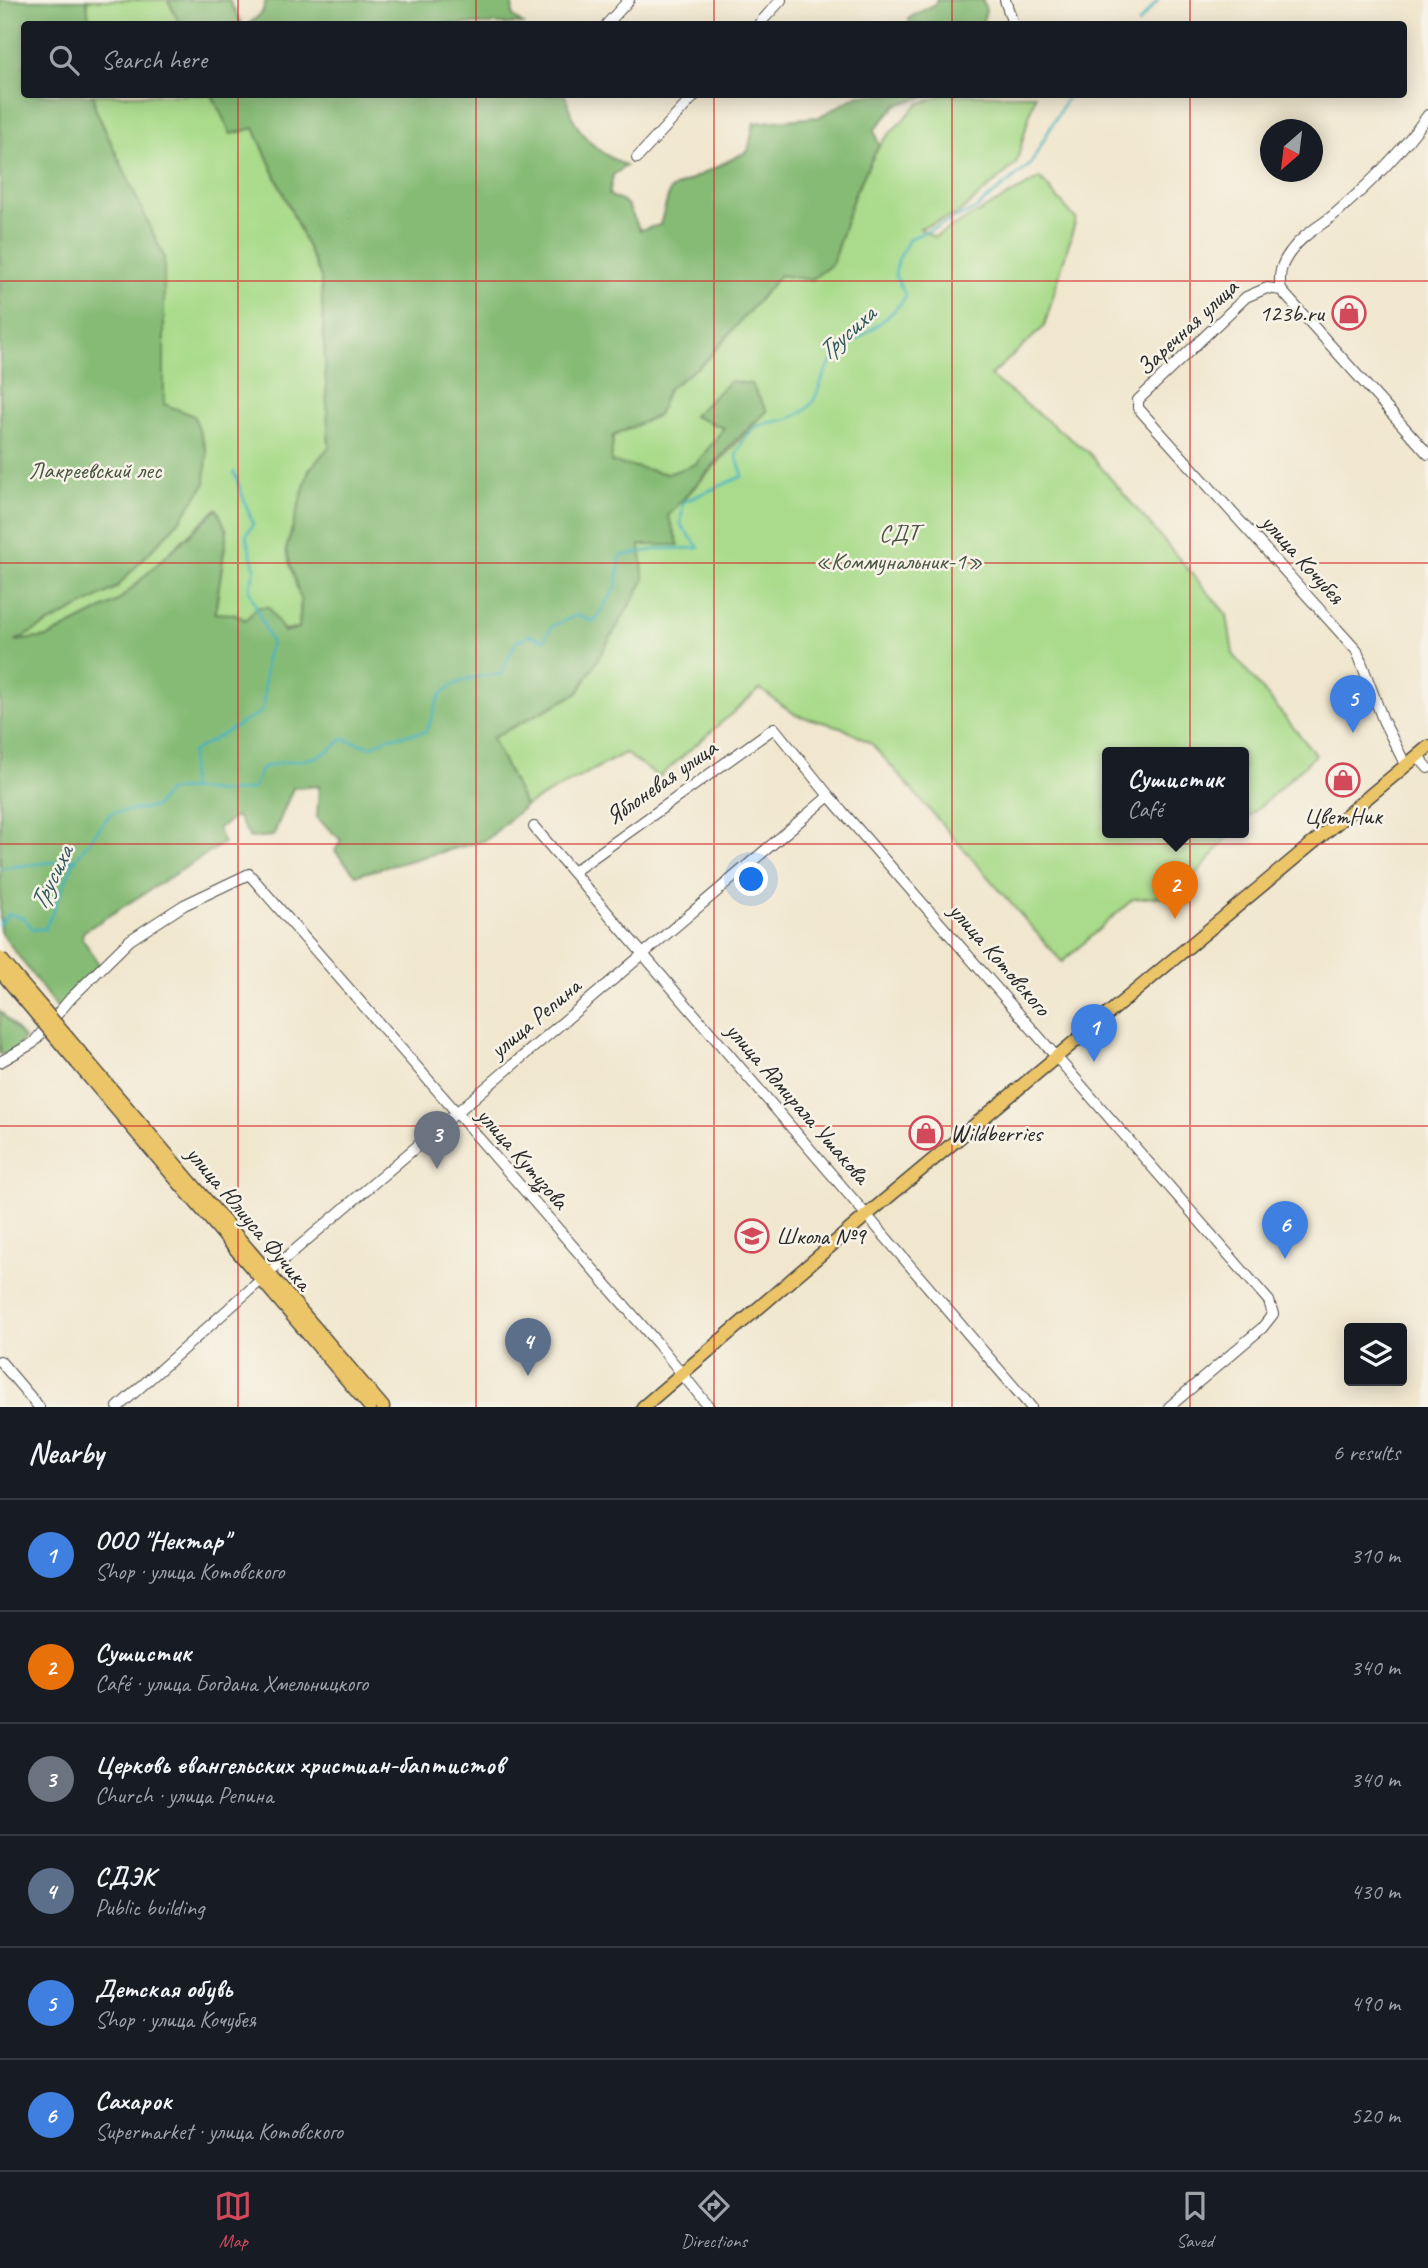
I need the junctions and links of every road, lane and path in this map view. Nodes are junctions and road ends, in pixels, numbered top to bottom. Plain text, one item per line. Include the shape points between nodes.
1 (629, 0) edge
2 (781, 0) edge
3 (1005, 0) edge
4 (610, 21) edge
5 (762, 21) edge
6 (1012, 21) dead end
7 (692, 98) edge
8 (1428, 115) edge
9 (637, 158) dead end
10 (1280, 290) junction
11 (1138, 400) joint
12 (1428, 454) edge
13 (774, 728) joint
14 (1423, 752) edge
15 (1406, 766) junction
16 (1428, 768) edge
17 (829, 796) junction
18 (534, 827) dead end
19 (573, 872) junction
20 (642, 955) junction
21 (0, 958) edge
22 (0, 971) edge
23 (1056, 1056) junction
24 (80, 1060) junction
25 (0, 1062) edge
26 (456, 1113) junction
27 (868, 1214) junction
28 (265, 1277) junction
29 (0, 1361) edge
30 (681, 1374) junction
31 (39, 1407) edge
32 (118, 1407) edge
33 (370, 1407) edge
34 (383, 1407) edge
35 (643, 1407) edge
36 (709, 1407) edge
37 (1031, 1407) edge
38 (1169, 1407) edge

1 - 4 street
2 - 5 street
3 - 6 street
7 - 9 street
8 - 10 street, Заречная улица via 1385,167 1297,243 1282,266
10 - 11 street, Заречная улица via 1267,288 1247,297
10 - 12 street
11 - 15 street, улица Кочубея via 1138,408 1357,651
13 - 17 street, улица Котовского
13 - 19 street, Яблоневая улица
14 - 15 main road
14 - 16 street
15 - 23 main road
17 - 20 street, улица Репина
17 - 23 street, улица Котовского
18 - 19 street, улица Адмирала Ушакова
19 - 20 street, улица Адмирала Ушакова
20 - 26 street, улица Репина
20 - 27 street, улица Адмирала Ушакова
21 - 24 main road, bridge
22 - 24 main road, bridge
23 - 27 main road
23 - 38 street, улица Котовского via 1269,1301 1273,1314 1262,1328
24 - 28 main road, улица Юлиуса Фучика
25 - 26 street, улица Кутузова via 33,1043 130,940 184,905 249,874
26 - 28 street, улица Репина
26 - 30 street, улица Кутузова
27 - 30 main road
27 - 37 street, улица Адмирала Ушакова
28 - 32 street, улица Репина
28 - 33 main road, улица Юлиуса Фучика
28 - 34 main road, улица Юлиуса Фучика
29 - 31 street
30 - 35 main road
30 - 36 street, улица Кутузова

